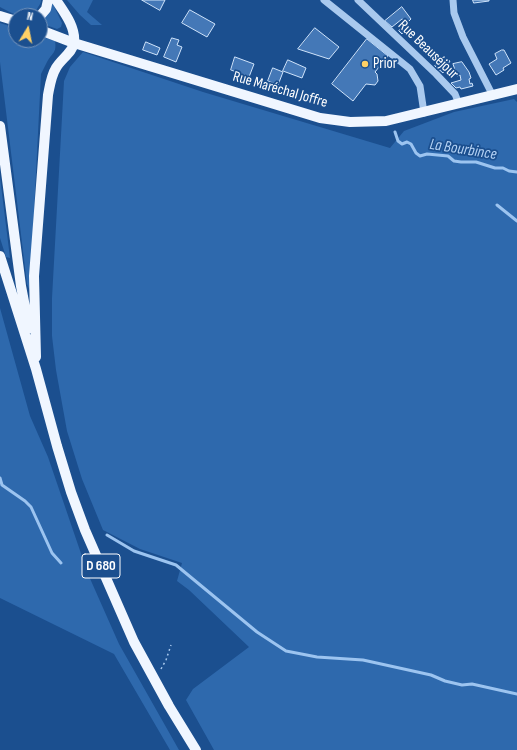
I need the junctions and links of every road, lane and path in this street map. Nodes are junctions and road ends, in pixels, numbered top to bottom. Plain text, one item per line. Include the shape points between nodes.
1 (56, 0) edge
2 (324, 0) edge
3 (358, 0) edge
4 (453, 0) edge
5 (48, 33) edge
6 (74, 43) junction
7 (517, 89) edge
8 (493, 96) junction
9 (459, 104) junction
10 (424, 112) junction
11 (0, 126) edge
12 (0, 256) edge
13 (36, 369) junction
14 (171, 645) dead end
15 (155, 679) junction
16 (196, 750) edge

1 - 6 main road via 68,18
2 - 10 street via 410,69 420,86
3 - 9 street, Rue Beauséjour via 436,74 455,94
4 - 8 street via 454,13 463,37
5 - 6 main road, Rue Maréchal Joffre
6 - 10 main road, Rue Maréchal Joffre via 320,118 350,122 386,121
6 - 13 main road via 56,66 48,95 34,276
7 - 8 main road, Rue Maréchal Joffre
8 - 9 main road, Rue Maréchal Joffre
9 - 10 main road, Rue Maréchal Joffre
11 - 13 main road, D 680 via 21,286
12 - 13 main road
13 - 15 main road, D 680 via 85,530 134,642
14 - 15 path
15 - 16 main road, D 680

